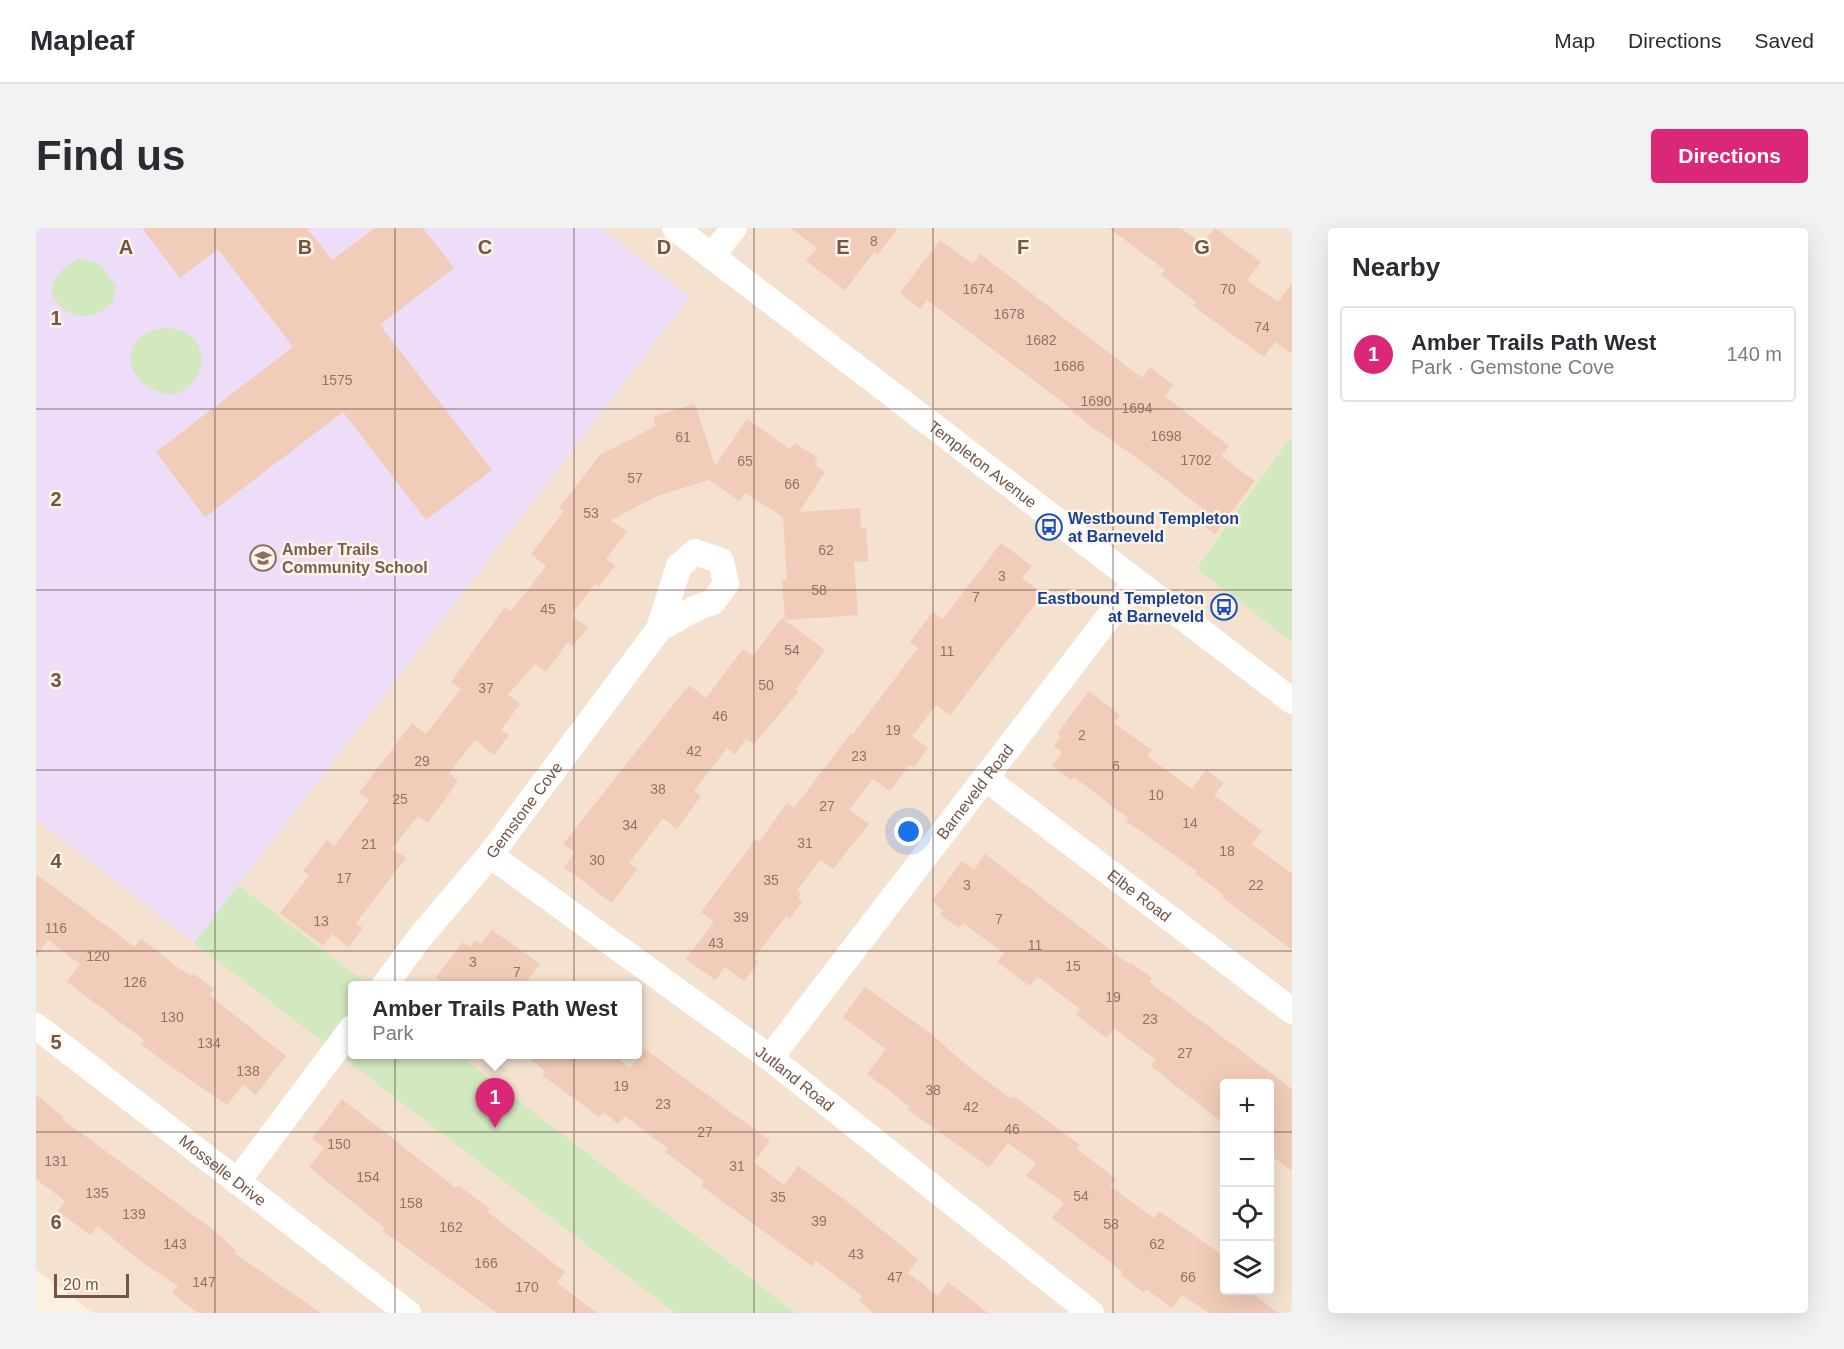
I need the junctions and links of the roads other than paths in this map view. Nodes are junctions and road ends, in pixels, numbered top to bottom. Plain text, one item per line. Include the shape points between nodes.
1 (675, 228) edge
2 (734, 228) edge
3 (712, 256) junction
4 (1135, 583) junction
5 (659, 629) dead end
6 (1292, 701) edge
7 (985, 778) junction
8 (490, 855) junction
9 (388, 981) edge
10 (1292, 1011) edge
11 (36, 1026) edge
12 (348, 1033) edge
13 (770, 1058) junction
14 (237, 1182) junction
15 (408, 1313) edge
16 (1091, 1313) edge

1 - 3 street, Templeton Avenue
2 - 3 street
3 - 4 street, Templeton Avenue
4 - 6 street, Templeton Avenue
4 - 7 street, Barneveld Road
5 - 8 street, Gemstone Cove
7 - 10 street, Elbe Road
7 - 13 street, Barneveld Road
8 - 9 street, Gemstone Cove
8 - 13 street, Jutland Road
11 - 14 street, Mosselle Drive
12 - 14 street
13 - 16 street, Jutland Road
14 - 15 street, Mosselle Drive

